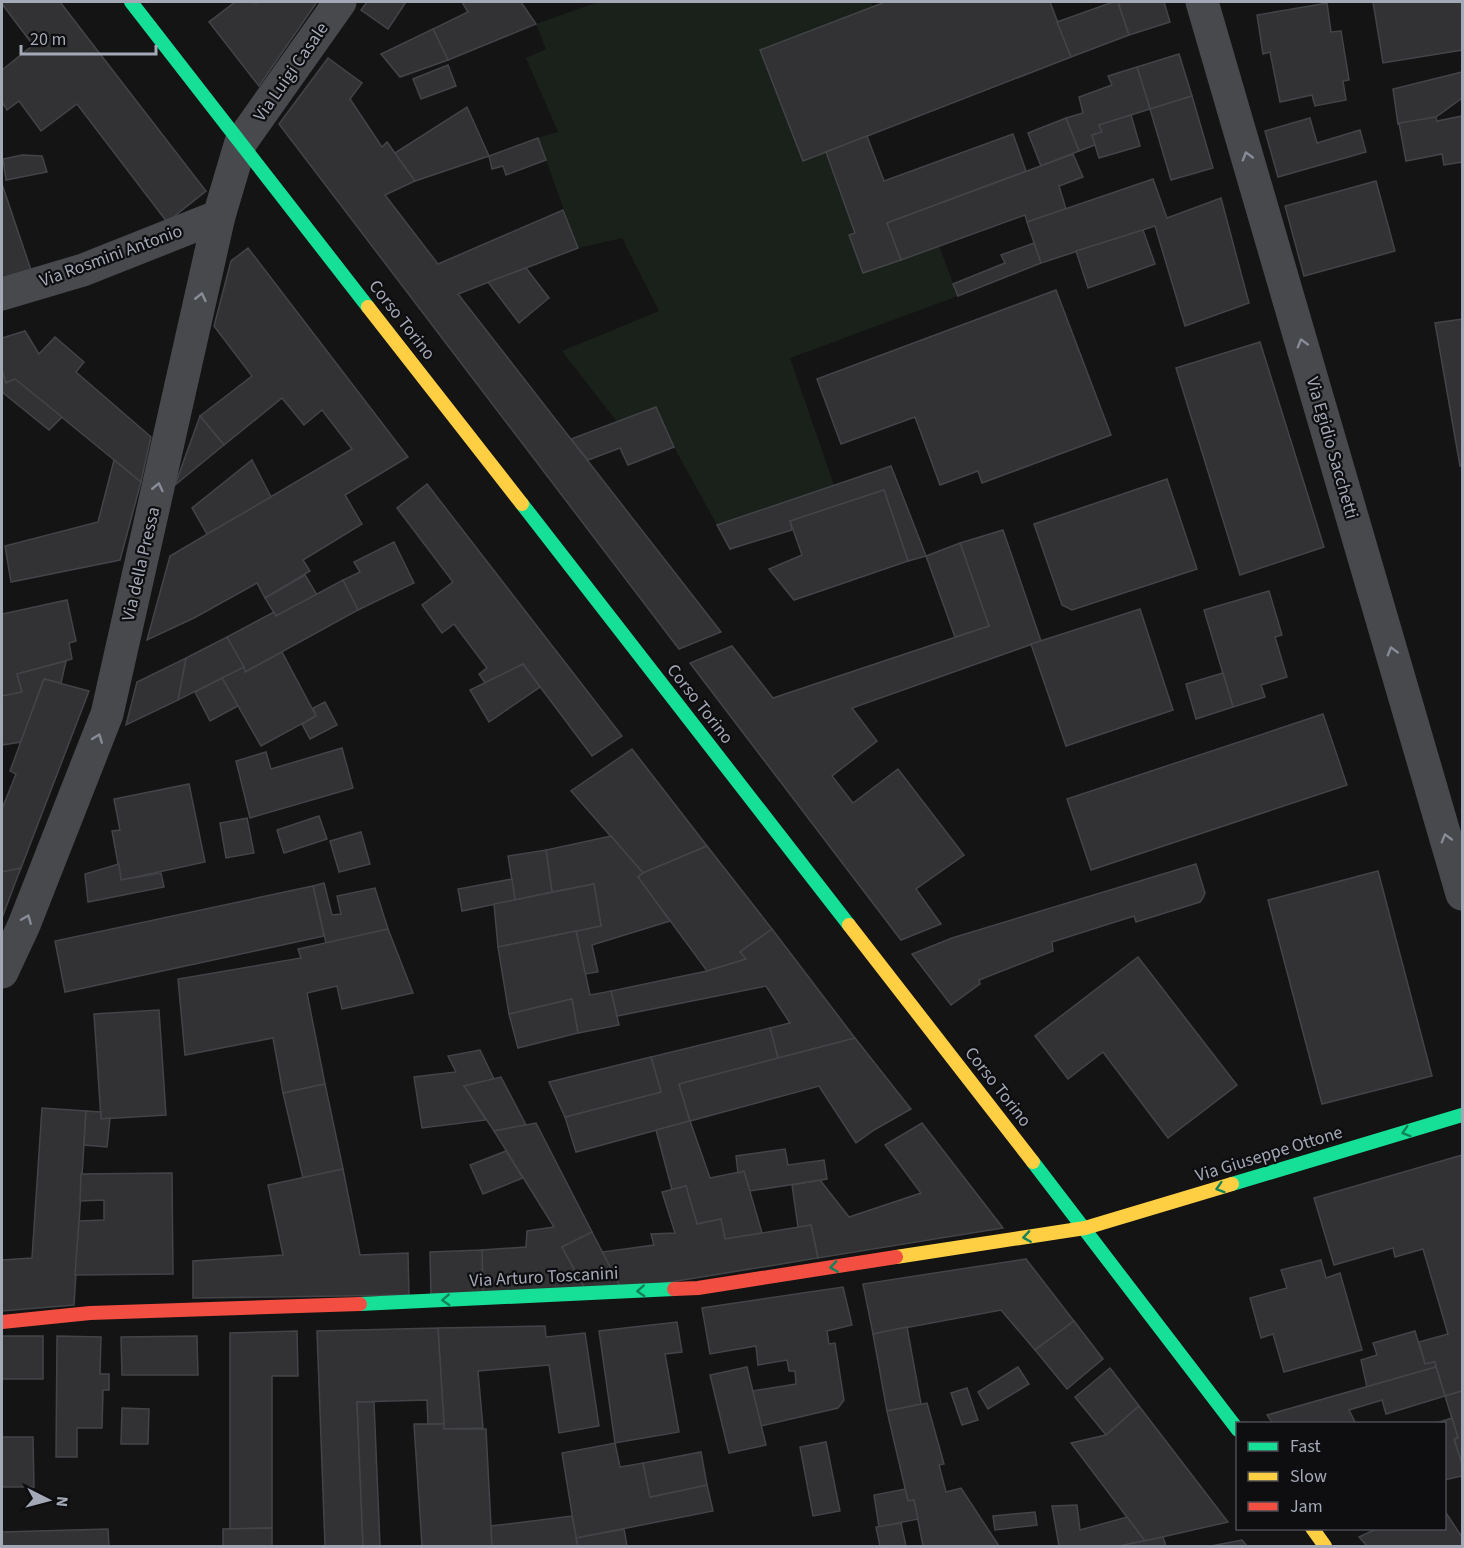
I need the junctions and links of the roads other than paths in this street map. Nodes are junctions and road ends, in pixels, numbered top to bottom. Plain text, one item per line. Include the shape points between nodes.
1 (131, 2) edge
2 (340, 2) edge
3 (1202, 2) edge
4 (241, 142) junction
5 (219, 216) junction
6 (2, 294) edge
7 (1462, 894) edge
8 (2, 972) edge
9 (1462, 1115) edge
10 (1085, 1228) junction
11 (2, 1322) edge
12 (1236, 1427) edge
13 (1313, 1530) edge
14 (1325, 1546) edge

1 - 4 main road, Corso Torino
2 - 4 street, Via Luigi Casale
7 -> 3 street, Via Egidio Sacchetti
4 - 5 street, Via della Pressa
4 - 10 main road, Corso Torino
5 - 6 street, Via Rosmini Antonio via 83,270
8 -> 5 street, Via della Pressa via 107,714
9 -> 10 main road, Via Giuseppe Ottone
10 -> 11 main road, Via Arturo Toscanini via 698,1288 90,1313
10 - 12 main road, Corso Torino
13 - 14 main road

